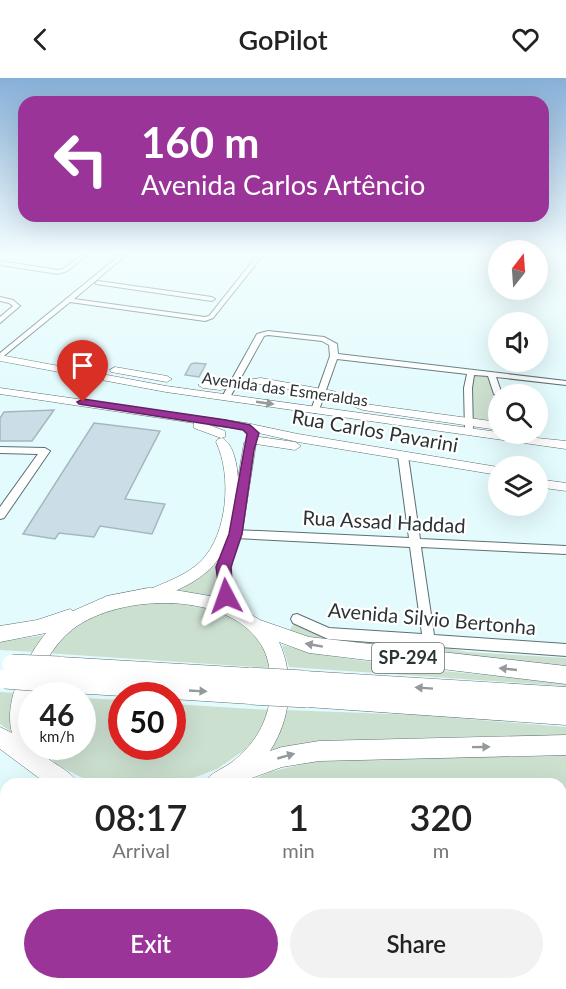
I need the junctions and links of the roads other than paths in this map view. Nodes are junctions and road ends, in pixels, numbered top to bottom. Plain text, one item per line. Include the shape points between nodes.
1 (71, 298) edge
2 (202, 298) edge
3 (225, 298) edge
4 (0, 299) edge
5 (212, 299) dead end
6 (68, 300) junction
7 (116, 300) dead end
8 (110, 306) junction
9 (0, 321) edge
10 (2, 353) edge
11 (334, 356) junction
12 (471, 371) junction
13 (491, 374) junction
14 (566, 383) edge
15 (233, 384) junction
16 (494, 384) edge
17 (0, 391) edge
18 (321, 391) junction
19 (0, 396) edge
20 (226, 397) junction
21 (315, 410) junction
22 (242, 427) junction
23 (469, 427) junction
24 (488, 430) edge
25 (548, 433) edge
26 (566, 435) edge
27 (222, 438) junction
28 (548, 441) edge
29 (251, 442) junction
30 (296, 442) junction
31 (566, 445) edge
32 (0, 450) edge
33 (403, 459) junction
34 (488, 470) edge
35 (488, 475) edge
36 (548, 478) edge
37 (566, 480) edge
38 (548, 485) edge
39 (566, 487) edge
40 (0, 515) edge
41 (235, 534) junction
42 (415, 541) junction
43 (566, 550) edge
44 (153, 594) junction
45 (84, 612) junction
46 (297, 620) dead end
47 (248, 621) junction
48 (0, 634) edge
49 (429, 641) junction
50 (566, 650) edge
51 (4, 671) edge
52 (566, 675) edge
53 (306, 689) junction
54 (566, 696) edge
55 (566, 715) edge
56 (0, 737) edge
57 (566, 745) edge
58 (44, 774) edge
59 (224, 778) edge
60 (230, 778) edge

1 - 6 street
2 - 5 street
3 - 8 street via 208,318 199,320
4 - 9 street via 17,306
6 - 8 street
6 - 10 street
7 - 8 street
10 - 15 main road, Avenida das Esmeraldas via 203,385
10 - 20 main road, Avenida das Esmeraldas via 138,384
11 - 12 street
11 - 15 street via 329,341 261,334
11 - 18 street
12 - 13 street
12 - 23 street
13 - 14 street
13 - 16 street
15 - 18 main road, Avenida das Esmeraldas via 261,381
15 - 20 street
17 - 22 main road, Rua Carlos Pavarini
18 - 21 street
18 - 23 main road, Avenida das Esmeraldas via 363,407
19 - 27 main road, Rua Carlos Pavarini via 200,425
20 -> 21 main road, Avenida das Esmeraldas
21 - 23 main road, Avenida das Esmeraldas
22 - 27 main road via 227,428
22 - 29 main road via 253,433
22 - 30 main road, Rua Carlos Pavarini
23 - 24 main road, Avenida das Esmeraldas
25 - 26 main road
27 - 29 main road, Rua Carlos Pavarini via 235,447
27 - 44 main road via 232,484 217,551 197,572
28 - 31 main road, Avenida das Esmeraldas
29 - 30 main road, Rua Carlos Pavarini
29 - 41 main road
30 - 33 main road, Rua Carlos Pavarini
32 - 40 street via 45,451
33 - 34 main road, Rua Carlos Pavarini
33 - 35 main road, Rua Carlos Pavarini
33 - 42 street
36 - 37 main road
38 - 39 main road
41 - 42 street, Rua Assad Haddad
41 - 47 main road via 226,557 224,588 230,604
42 - 43 street, Rua Assad Haddad
42 - 49 street
44 - 45 highway
44 - 47 highway via 201,599
45 - 48 highway via 37,628
45 - 58 highway via 62,627 48,644 21,699 22,739
46 - 49 street, Avenida Silvio Bertonha via 328,633
52 -> 47 highway, SP-294 via 309,645
47 - 59 highway via 271,644 276,656 278,714 261,749
49 - 50 street, Avenida Silvio Bertonha
51 - 53 highway, SP-294, bridge
54 -> 53 highway, SP-294
53 - 55 highway, SP-294
56 - 58 highway
60 -> 57 highway via 300,752

